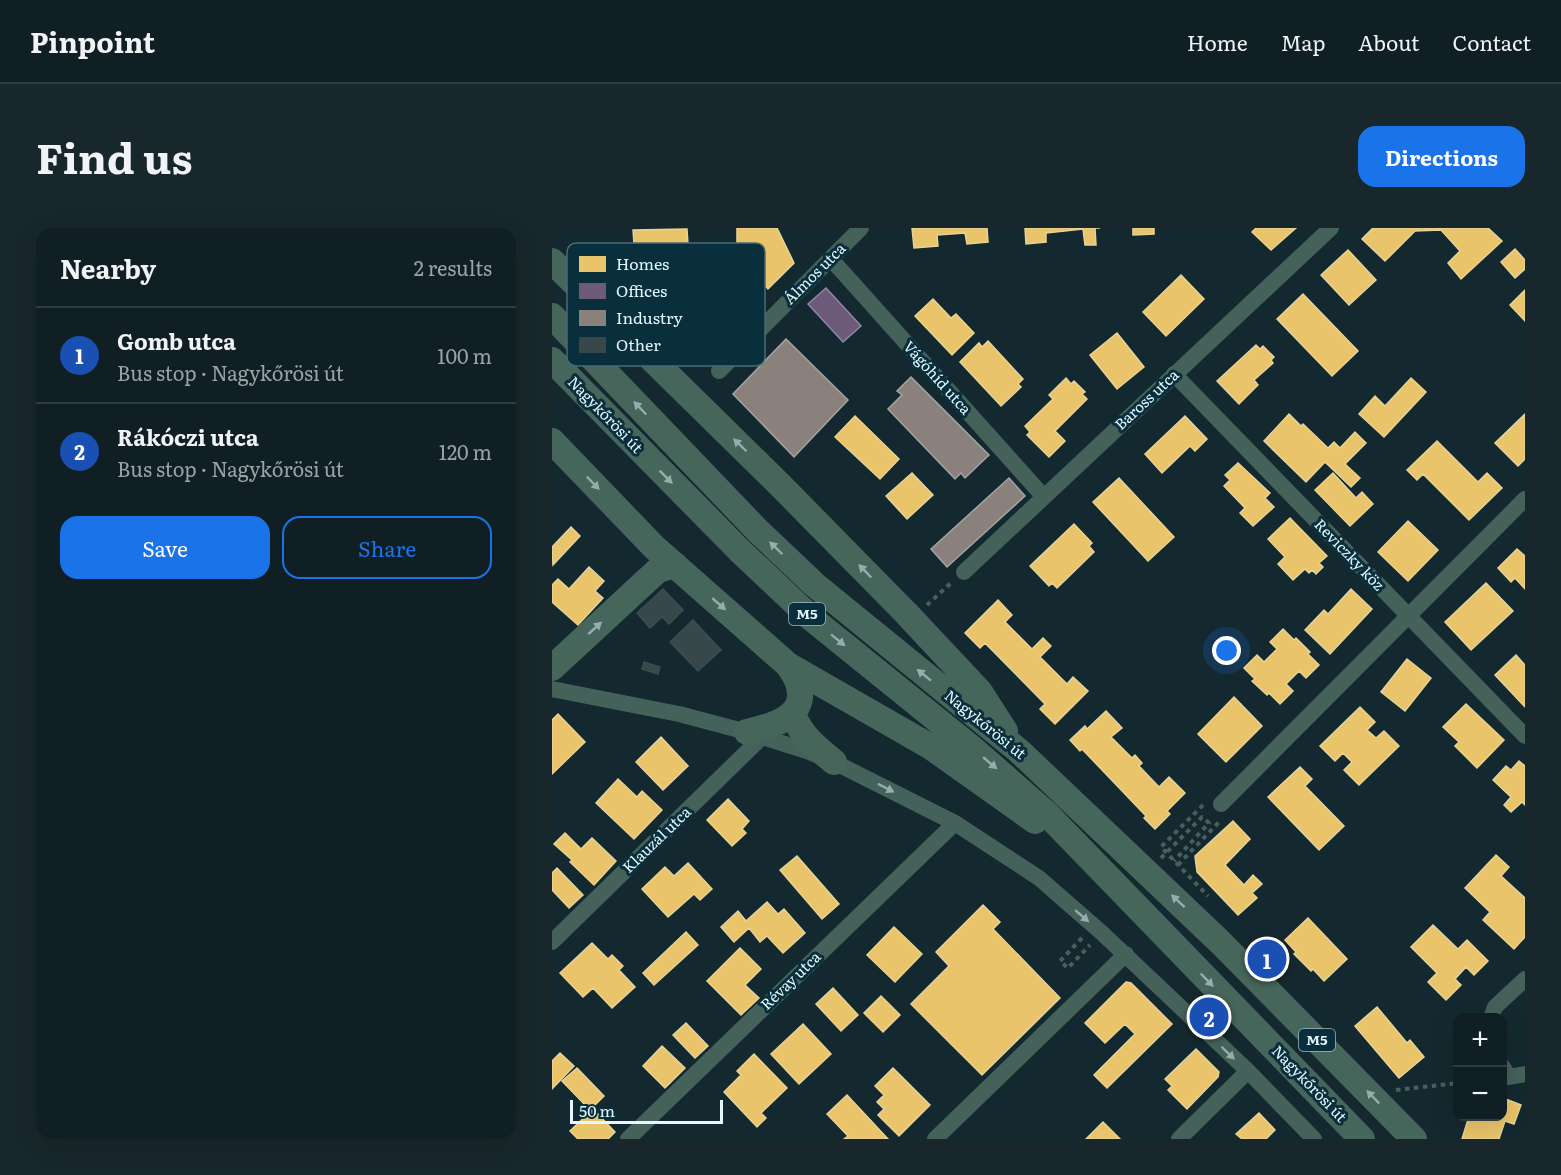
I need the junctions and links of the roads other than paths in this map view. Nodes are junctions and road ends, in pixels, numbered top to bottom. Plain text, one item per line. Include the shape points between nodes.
1 (861, 228) edge
2 (1331, 228) edge
3 (831, 259) junction
4 (552, 261) edge
5 (567, 276) edge
6 (552, 316) edge
7 (765, 324) edge
8 (567, 332) edge
9 (552, 360) edge
10 (600, 366) edge
11 (659, 366) edge
12 (723, 366) edge
13 (718, 371) dead end
14 (1174, 374) junction
15 (552, 441) edge
16 (1044, 497) junction
17 (1525, 499) edge
18 (675, 565) junction
19 (964, 572) road end
20 (1409, 617) junction
21 (788, 665) junction
22 (552, 668) edge
23 (552, 689) edge
24 (793, 714) junction
25 (754, 735) junction
26 (1525, 736) edge
27 (1018, 751) junction
28 (834, 762) junction
29 (1221, 804) road end
30 (955, 823) junction
31 (1078, 848) junction
32 (552, 942) edge
33 (1126, 954) junction
34 (1525, 979) edge
35 (1493, 1013) edge
36 (1248, 1071) junction
37 (628, 1139) edge
38 (935, 1139) edge
39 (1179, 1139) edge
40 (1314, 1139) edge
41 (1362, 1139) edge
42 (1414, 1139) edge

1 - 3 street, Álmos utca
2 - 14 street, Baross utca
3 - 7 street, Álmos utca
3 - 16 street, Vágóhíd utca
5 -> 4 main road
8 -> 6 main road, Nagykőrösi út / M5
9 -> 31 main road, Nagykőrösi út / M5 via 811,618 999,771
27 -> 10 main road, Nagykőrösi út / M5 via 815,585
27 -> 11 main road via 980,692
12 - 13 street, Álmos utca
14 - 16 street, Baross utca
14 - 20 street, Reviczky köz
15 -> 18 main road
16 - 19 street, Baross utca
17 - 20 street
18 -> 21 main road
22 -> 18 main road via 658,570
20 - 26 street, Reviczky köz
20 - 29 street
21 - 24 main road via 800,688
21 - 31 main road via 931,747
23 - 25 street via 643,706
24 - 25 main road
24 - 28 main road via 798,729
25 - 28 street
25 - 32 street, Klauzál utca
42 -> 27 main road, Nagykőrösi út / M5 via 1220,942
28 -> 30 street
30 -> 33 street via 1039,878
30 - 37 street, Révay utca
31 -> 41 main road, Nagykőrösi út / M5
33 -> 36 street
33 - 38 street
34 - 35 street
36 - 39 street
36 - 40 street

